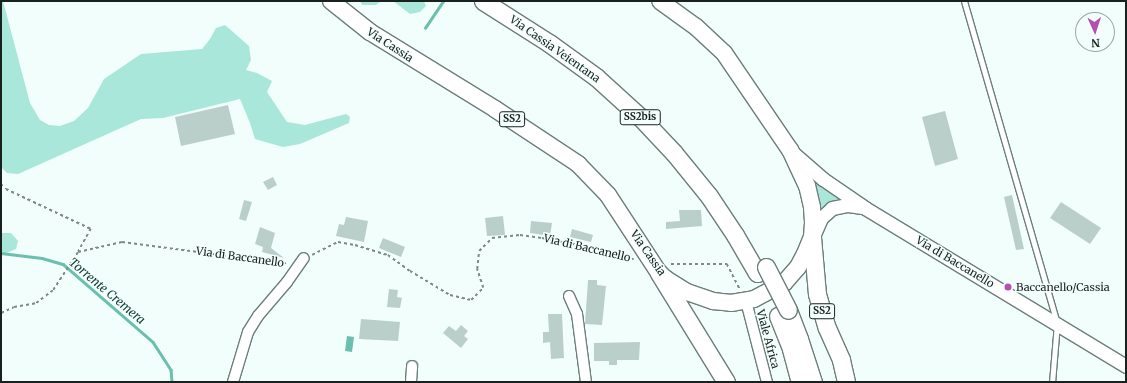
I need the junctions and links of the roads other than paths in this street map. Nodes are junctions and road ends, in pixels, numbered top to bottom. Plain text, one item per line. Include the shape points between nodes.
1 (331, 1) edge
2 (483, 1) edge
3 (504, 1) edge
4 (660, 1) edge
5 (964, 1) edge
6 (790, 150) junction
7 (865, 208) junction
8 (812, 237) junction
9 (304, 258) road end
10 (665, 269) junction
11 (762, 270) junction
12 (569, 296) dead end
13 (746, 301) junction
14 (783, 313) junction
15 (1056, 323) junction
16 (412, 366) dead end
17 (1126, 366) edge
18 (233, 382) edge
19 (411, 382) edge
20 (586, 382) edge
21 (726, 382) edge
22 (767, 382) edge
23 (800, 382) edge
24 (813, 382) edge
25 (846, 382) edge
26 (1052, 382) edge

1 - 10 main road, Via Cassia / SS2 via 376,36 495,109 578,164 608,195
2 - 11 highway, Via Cassia Veientana / SS2bis via 596,77 641,118 709,196
3 - 11 highway, Via Cassia Veientana / SS2bis via 556,34 602,68 650,110 719,190
4 - 6 main road, Via Cassia / SS2 via 696,27 724,53
5 - 15 lane
6 - 7 street, Via di Baccanello via 816,173
6 - 8 main road, Via Cassia / SS2 via 810,198 813,212
7 - 8 street, Via di Baccanello via 848,205 832,208 821,218
7 - 15 street, Via di Baccanello
8 - 13 main road, Via Cassia / SS2 via 802,261 789,278 773,290
8 - 25 highway, SS2 via 817,294 827,328 841,360
9 - 18 street via 248,332
10 - 13 main road, Via Cassia / SS2 via 671,283 703,298 725,303
10 - 21 highway, SS2
11 - 14 highway, Via Cassia Veientana / SS2bis
12 - 20 street via 577,314
13 - 22 street, Viale Africa
14 - 23 highway, Via Cassia Veientana / SS2bis
14 - 24 highway, Via Cassia Veientana / SS2bis via 800,339
15 - 17 street, Via di Baccanello
15 - 26 lane
16 - 19 street

